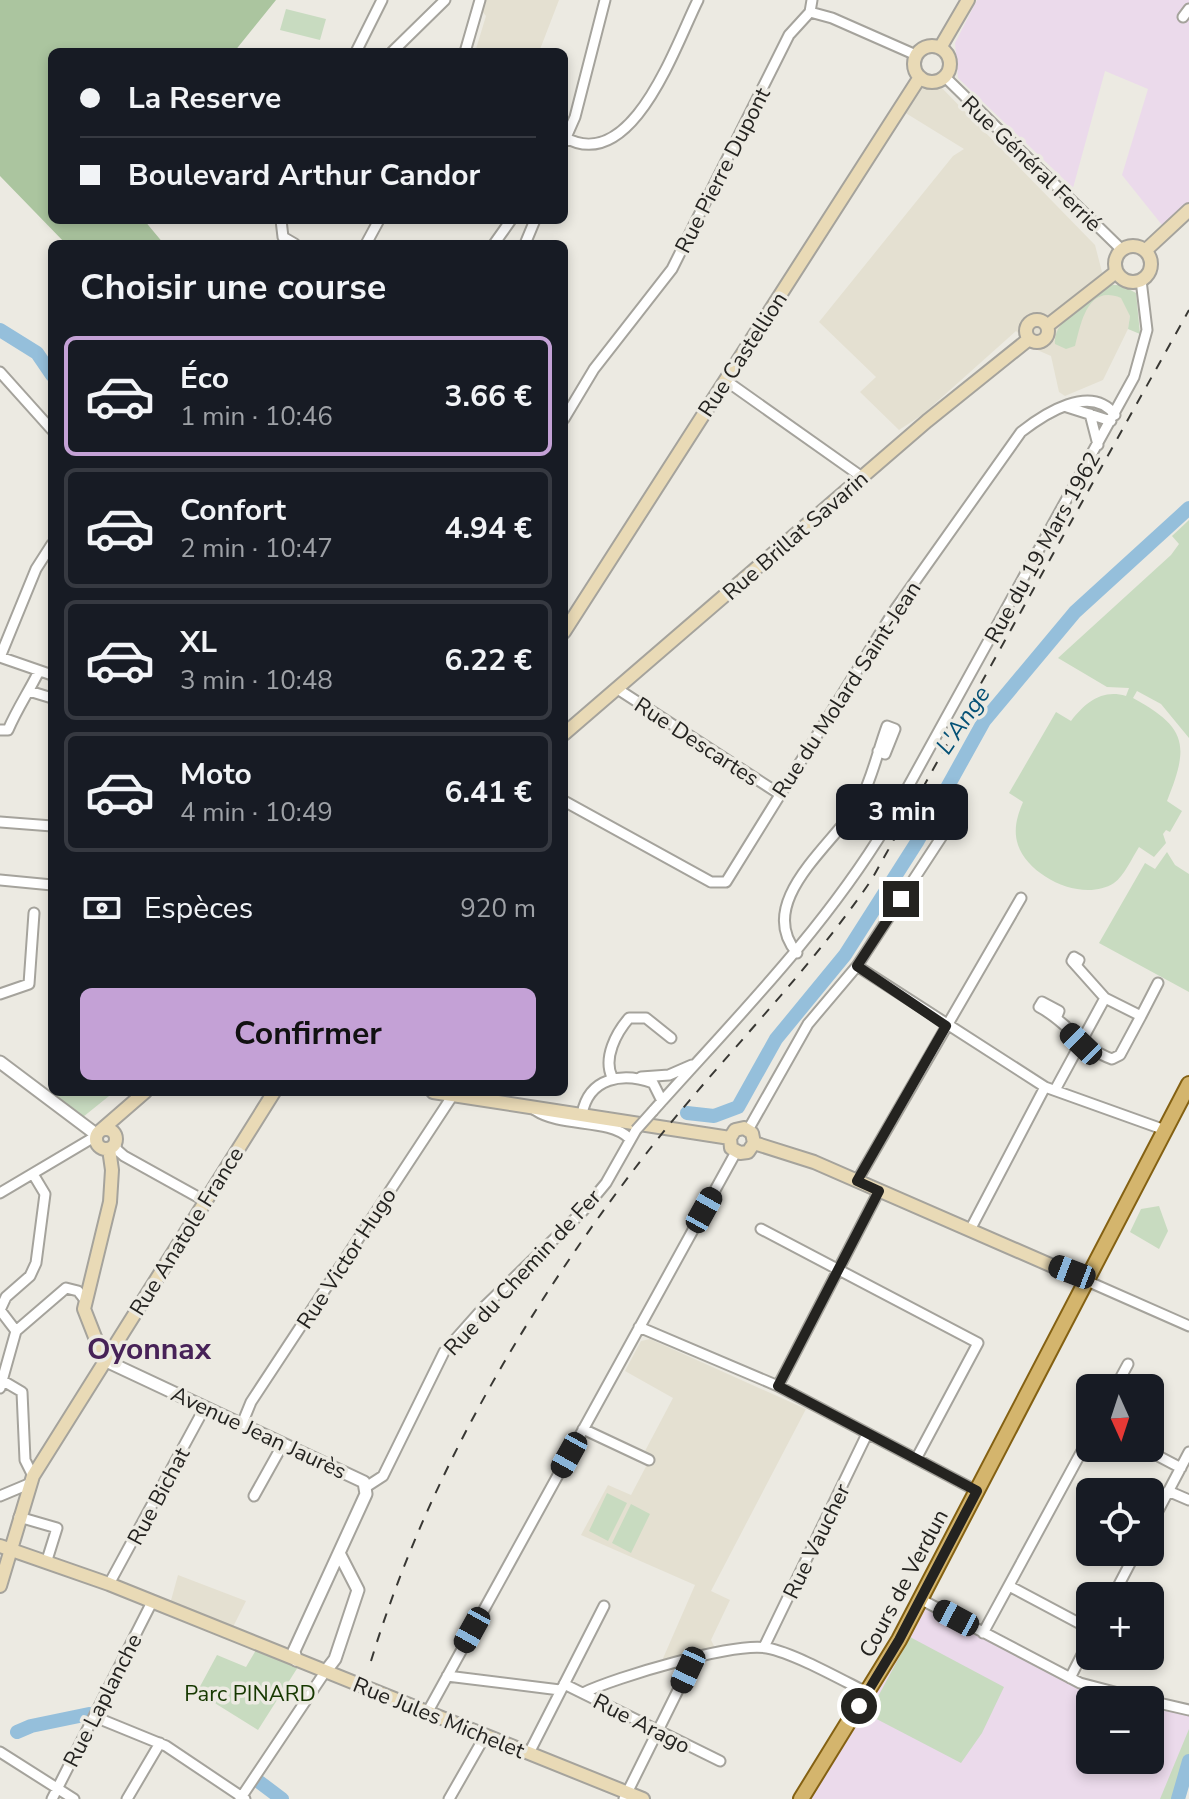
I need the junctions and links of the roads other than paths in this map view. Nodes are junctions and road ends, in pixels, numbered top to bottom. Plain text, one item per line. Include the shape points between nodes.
1 (382, 0) edge
2 (445, 0) edge
3 (480, 0) edge
4 (605, 0) edge
5 (698, 0) edge
6 (812, 0) edge
7 (968, 0) edge
8 (810, 12) junction
9 (358, 48) edge
10 (396, 48) edge
11 (466, 48) edge
12 (940, 48) junction
13 (916, 55) junction
14 (944, 76) junction
15 (920, 77) junction
16 (568, 129) edge
17 (568, 140) edge
18 (1189, 210) edge
19 (1121, 249) junction
20 (1146, 250) junction
21 (1116, 272) junction
22 (1141, 280) junction
23 (0, 372) edge
24 (725, 380) junction
25 (1126, 395) junction
26 (1097, 402) junction
27 (1063, 407) junction
28 (568, 412) edge
29 (1090, 414) junction
30 (1113, 418) junction
31 (48, 426) edge
32 (1098, 445) junction
33 (862, 477) junction
34 (48, 550) edge
35 (568, 626) edge
36 (0, 657) edge
37 (38, 673) junction
38 (48, 674) edge
39 (616, 688) junction
40 (29, 691) junction
41 (48, 697) edge
42 (0, 730) edge
43 (568, 730) edge
44 (878, 751) dead end
45 (778, 793) junction
46 (568, 803) edge
47 (0, 822) edge
48 (48, 826) edge
49 (948, 827) dead end
50 (0, 880) edge
51 (48, 885) edge
52 (1021, 898) dead end
53 (34, 913) dead end
54 (797, 953) junction
55 (1077, 964) dead end
56 (857, 966) junction
57 (1158, 983) dead end
58 (0, 994) edge
59 (1105, 998) junction
60 (1057, 1016) dead end
61 (1141, 1016) junction
62 (946, 1026) junction
63 (671, 1038) dead end
64 (1081, 1044) junction
65 (0, 1062) edge
66 (700, 1062) junction
67 (612, 1077) junction
68 (634, 1077) junction
69 (649, 1077) junction
70 (1189, 1084) edge
71 (1050, 1088) junction
72 (141, 1096) edge
73 (271, 1096) edge
74 (452, 1096) edge
75 (460, 1096) edge
76 (665, 1098) junction
77 (529, 1106) junction
78 (124, 1111) junction
79 (582, 1114) junction
80 (748, 1130) junction
81 (1165, 1130) junction
82 (98, 1134) junction
83 (633, 1134) junction
84 (730, 1138) junction
85 (754, 1143) junction
86 (115, 1151) junction
87 (736, 1152) junction
88 (33, 1174) junction
89 (857, 1181) junction
90 (879, 1191) junction
91 (0, 1193) edge
92 (205, 1201) junction
93 (761, 1229) dead end
94 (970, 1230) junction
95 (838, 1270) junction
96 (1087, 1281) junction
97 (85, 1300) junction
98 (1189, 1326) edge
99 (639, 1327) junction
100 (16, 1331) junction
101 (104, 1360) junction
102 (1128, 1364) dead end
103 (1123, 1374) edge
104 (1, 1382) edge
105 (778, 1386) junction
106 (205, 1407) junction
107 (242, 1424) junction
108 (583, 1429) junction
109 (867, 1434) junction
110 (283, 1444) junction
111 (1189, 1452) edge
112 (916, 1459) junction
113 (1164, 1459) edge
114 (649, 1460) dead end
115 (1076, 1462) edge
116 (1181, 1468) junction
117 (32, 1479) junction
118 (366, 1487) junction
119 (977, 1491) junction
120 (1168, 1491) junction
121 (0, 1496) edge
122 (254, 1496) dead end
123 (1164, 1499) edge
124 (1189, 1500) edge
125 (19, 1517) junction
126 (5, 1548) edge
127 (339, 1553) junction
128 (47, 1560) junction
129 (109, 1584) junction
130 (0, 1586) edge
131 (1011, 1587) junction
132 (920, 1599) junction
133 (152, 1602) junction
134 (604, 1606) dead end
135 (1076, 1622) edge
136 (983, 1633) junction
137 (764, 1647) junction
138 (296, 1660) junction
139 (693, 1660) junction
140 (1076, 1666) edge
141 (325, 1672) junction
142 (447, 1676) junction
143 (1070, 1678) junction
144 (1097, 1686) edge
145 (562, 1687) junction
146 (583, 1693) junction
147 (868, 1693) junction
148 (1164, 1705) edge
149 (1189, 1710) edge
150 (427, 1713) junction
151 (95, 1717) junction
152 (660, 1731) junction
153 (485, 1736) junction
154 (160, 1743) junction
155 (0, 1752) edge
156 (529, 1753) junction
157 (720, 1761) dead end
158 (57, 1788) junction
159 (626, 1796) edge
160 (242, 1798) edge
161 (52, 1799) edge
162 (74, 1799) edge
163 (127, 1799) edge
164 (449, 1799) edge
165 (643, 1799) edge
166 (801, 1799) edge

1 - 9 street
2 - 10 street
3 - 11 street
4 - 16 street
5 - 17 street via 645,104 623,131 597,146
6 - 8 street
7 - 12 main road
8 - 13 street
8 - 28 street, Rue Pierre Dupont via 789,35 672,269 594,369
12 - 13 main road via 926,47
12 - 14 main road via 949,61
13 - 15 main road via 914,68
14 - 15 main road via 935,81
14 - 19 street, Rue Général Ferrié
15 - 24 main road, Rue Castellion
18 - 20 main road
19 - 20 main road via 1135,245
19 - 21 main road
20 - 22 main road via 1151,264
21 - 22 main road via 1129,282
21 - 33 main road, Rue Brillat Savarin via 1047,326 1044,340 1029,339
22 - 25 street, Rue du 19 Mars 1962 via 1147,330
23 - 31 street
24 - 33 street
24 - 35 main road, Rue Castellion
25 - 26 street
25 - 30 street, Rue du 19 Mars 1962
26 - 27 street
26 - 30 street via 1109,407
27 - 29 street
27 - 45 street, Rue du Molard Saint-Jean via 1021,432 894,611
29 - 30 street
29 - 32 street
30 - 32 street, Rue du 19 Mars 1962
32 - 54 street, Rue du 19 Mars 1962 via 887,825
33 - 39 main road, Rue Brillat Savarin
34 - 36 street
36 - 37 street
37 - 38 street
37 - 40 street
39 - 43 main road, Rue Brillat Savarin
39 - 45 street, Rue Descartes
40 - 41 street
40 - 42 street via 8,730
44 - 54 street via 862,798 812,860 785,907 784,927
45 - 46 street, Rue du Molard Saint-Jean via 722,884
47 - 48 street
49 - 56 street
50 - 51 street
52 - 62 street
53 - 58 street via 29,984
54 - 66 street, Rue du 19 Mars 1962
55 - 59 street
56 - 62 street
56 - 80 street via 808,1024
57 - 61 street
59 - 61 street
59 - 64 street
60 - 64 street
61 - 64 street via 1115,1059
62 - 71 street
62 - 89 street
63 - 67 street via 646,1018 629,1018 610,1056
64 - 71 street
65 - 82 street
66 - 69 street
66 - 76 street, Rue du 19 Mars 1962
67 - 68 street
67 - 79 street via 588,1098
68 - 69 street
68 - 76 street via 653,1083
69 - 76 street via 662,1082
70 - 81 main road, Cours de Verdun
71 - 81 street
71 - 94 street
72 - 78 main road
73 - 92 main road, Rue Anatole France
74 - 107 street, Rue Victor Hugo via 251,1402
75 - 77 main road
76 - 83 street, Rue du 19 Mars 1962, bridge
77 - 79 main road
77 - 83 street via 545,1117
78 - 82 main road
78 - 86 main road
79 - 84 main road
80 - 84 main road via 735,1130
80 - 85 main road
81 - 96 main road, Cours de Verdun
82 - 86 main road via 99,1147
82 - 88 street
83 - 118 street, Rue du Chemin de Fer via 589,1204 444,1352 383,1476
84 - 87 main road
85 - 87 main road via 748,1152
85 - 89 main road
86 - 92 street
86 - 97 main road via 110,1202
87 - 99 street
88 - 91 street
88 - 100 street via 45,1194 36,1263 0,1310
89 - 90 main road
90 - 94 main road
90 - 95 street
92 - 101 main road, Rue Anatole France
93 - 95 street
94 - 96 main road
95 - 105 street
95 - 112 street via 978,1343
96 - 98 street
96 - 119 main road, Cours de Verdun
97 - 100 street via 66,1288
97 - 101 main road
99 - 105 street
99 - 108 street
100 - 104 street
101 - 106 street, Avenue Jean Jaurès
101 - 117 main road, Rue Anatole France
102 - 103 street
104 - 117 street via 22,1392 24,1453
105 - 109 street
106 - 107 street, Avenue Jean Jaurès
106 - 129 street, Rue Bichat
107 - 110 street, Avenue Jean Jaurès
108 - 114 street
108 - 142 street
109 - 112 street
109 - 137 street, Rue Vaucher
110 - 118 street, Avenue Jean Jaurès via 361,1479
110 - 122 street
111 - 116 street
112 - 119 street
113 - 116 street
115 - 131 street
116 - 120 street
117 - 121 street
117 - 125 main road, Rue Anatole France
118 - 127 street, Rue du Chemin de Fer
119 - 132 main road, Cours de Verdun
120 - 123 street
120 - 124 street
125 - 126 main road, Rue Anatole France
125 - 128 street via 57,1528
126 - 128 main road, Rue Jules Michelet
126 - 130 main road, Rue Anatole France
127 - 138 street, Rue du Chemin de Fer via 294,1651
127 - 141 street via 358,1590 335,1659
128 - 129 main road, Rue Jules Michelet
129 - 133 main road, Rue Jules Michelet
131 - 135 street
131 - 136 street
132 - 136 street
132 - 147 main road, Cours de Verdun
133 - 138 main road, Rue Jules Michelet
133 - 151 street, Rue Laplanche
134 - 145 street
136 - 143 street
137 - 139 street
137 - 147 street
138 - 141 main road, Rue Jules Michelet
139 - 146 street
139 - 152 street
140 - 143 street
141 - 150 main road, Rue Jules Michelet
141 - 160 street
142 - 145 street, Rue Arago
142 - 150 street
143 - 144 street
145 - 146 street, Rue Arago
145 - 156 street
146 - 152 street, Rue Arago
147 - 166 main road, Cours de Verdun
148 - 149 street
150 - 153 main road, Rue Jules Michelet
151 - 154 street
151 - 158 street, Rue Laplanche
152 - 157 street, Rue Arago
152 - 159 street
153 - 156 main road, Rue Jules Michelet
153 - 164 street
154 - 160 street
154 - 163 street
155 - 158 street
156 - 159 main road, Rue Jules Michelet
158 - 161 street, Rue Laplanche
158 - 162 street
159 - 165 main road, Rue Jules Michelet

